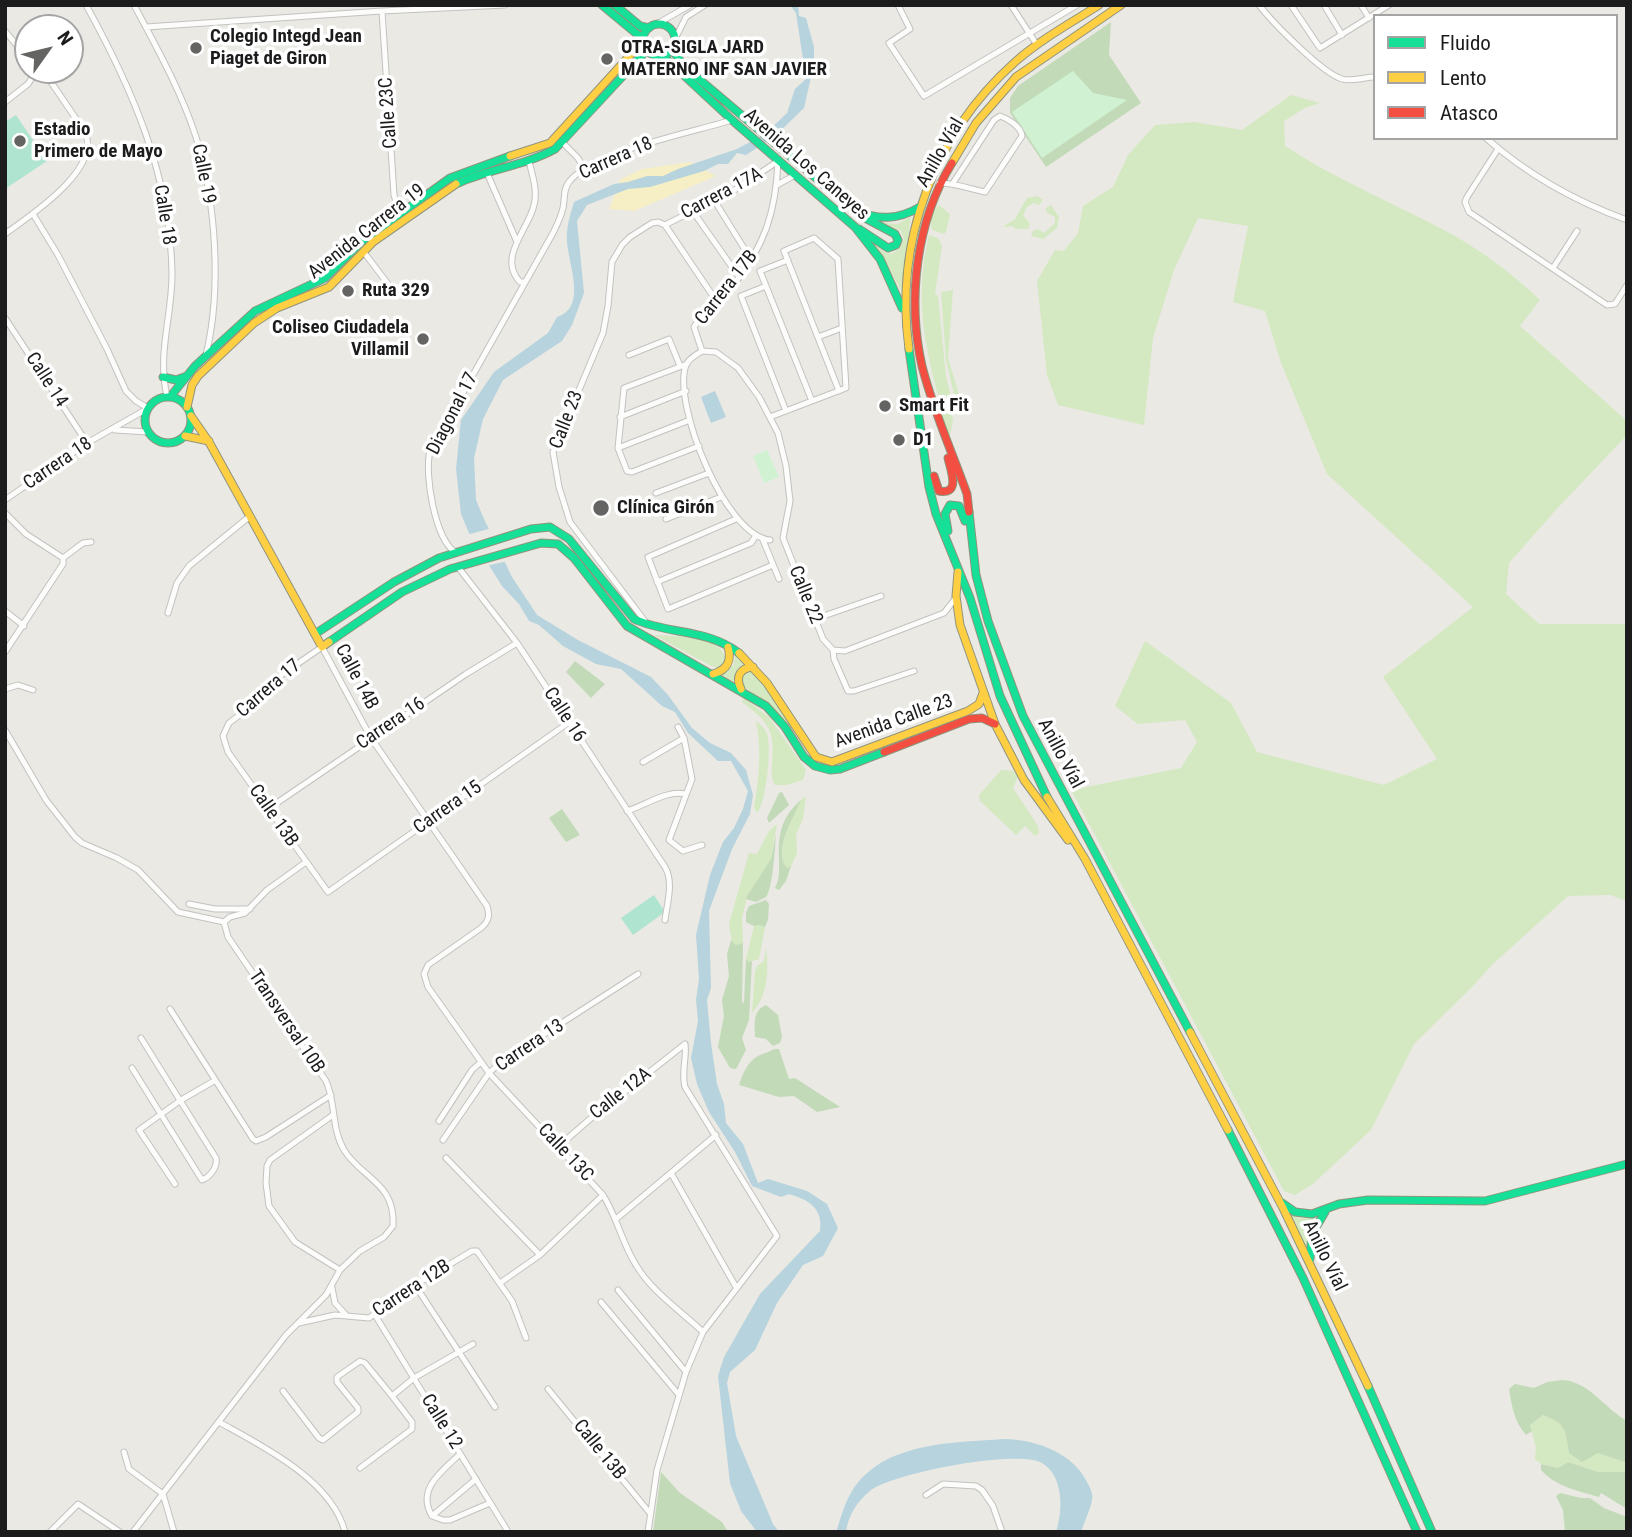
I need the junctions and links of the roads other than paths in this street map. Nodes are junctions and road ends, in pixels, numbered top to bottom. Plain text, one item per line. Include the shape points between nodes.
1 (86, 5) edge
2 (134, 5) edge
3 (505, 5) edge
4 (602, 5) edge
5 (615, 5) edge
6 (690, 5) edge
7 (705, 5) edge
8 (898, 5) edge
9 (1011, 5) edge
10 (1077, 5) edge
11 (1099, 5) edge
12 (1121, 5) edge
13 (1259, 5) edge
14 (1292, 5) edge
15 (1324, 5) edge
16 (1361, 5) edge
17 (382, 10) junction
18 (1373, 16) edge
19 (1369, 18) junction
20 (653, 26) junction
21 (146, 27) junction
22 (1029, 32) junction
23 (1342, 35) junction
24 (643, 40) junction
25 (674, 42) junction
26 (1037, 45) junction
27 (647, 50) junction
28 (662, 55) junction
29 (1373, 77) edge
30 (28, 84) edge
31 (52, 84) edge
32 (5, 102) edge
33 (732, 120) junction
34 (743, 124) junction
35 (1488, 140) edge
36 (563, 143) junction
37 (1498, 149) junction
38 (529, 161) junction
39 (778, 161) junction
40 (584, 169) junction
41 (487, 173) junction
42 (795, 175) junction
43 (939, 183) junction
44 (953, 183) junction
45 (777, 185) junction
46 (714, 200) junction
47 (920, 207) junction
48 (692, 210) junction
49 (855, 211) junction
50 (33, 214) junction
51 (400, 214) junction
52 (1627, 220) edge
53 (666, 225) junction
54 (855, 227) junction
55 (1577, 231) dead end
56 (5, 234) edge
57 (517, 242) junction
58 (363, 251) junction
59 (788, 260) junction
60 (752, 261) junction
61 (1553, 268) junction
62 (739, 277) junction
63 (526, 282) junction
64 (388, 284) dead end
65 (766, 286) junction
66 (708, 288) junction
67 (1626, 290) edge
68 (725, 295) junction
69 (717, 302) junction
70 (905, 316) junction
71 (5, 318) edge
72 (842, 328) junction
73 (818, 337) junction
74 (702, 351) junction
75 (206, 355) junction
76 (629, 355) dead end
77 (683, 365) junction
78 (187, 375) junction
79 (163, 377) junction
80 (686, 391) junction
81 (839, 391) junction
82 (169, 397) junction
83 (812, 401) junction
84 (187, 407) junction
85 (147, 409) junction
86 (786, 411) junction
87 (191, 416) junction
88 (620, 417) junction
89 (770, 417) junction
90 (690, 420) junction
91 (112, 430) junction
92 (942, 430) junction
93 (148, 432) junction
94 (922, 435) junction
95 (185, 436) junction
96 (209, 442) junction
97 (87, 443) junction
98 (699, 446) junction
99 (618, 448) junction
100 (709, 472) junction
101 (656, 493) dead end
102 (721, 496) junction
103 (5, 500) edge
104 (5, 513) edge
105 (250, 516) junction
106 (666, 519) dead end
107 (736, 519) junction
108 (755, 537) junction
109 (763, 540) junction
110 (771, 540) dead end
111 (91, 542) dead end
112 (460, 550) junction
113 (975, 551) junction
114 (954, 557) junction
115 (63, 558) junction
116 (773, 565) junction
117 (958, 566) junction
118 (458, 567) junction
119 (779, 579) dead end
120 (657, 582) junction
121 (881, 596) dead end
122 (956, 596) junction
123 (5, 611) edge
124 (168, 613) dead end
125 (944, 613) junction
126 (815, 619) junction
127 (960, 625) junction
128 (24, 626) junction
129 (649, 626) junction
130 (315, 634) junction
131 (517, 643) junction
132 (728, 645) junction
133 (322, 647) junction
134 (833, 650) junction
135 (5, 652) edge
136 (754, 667) junction
137 (914, 671) dead end
138 (712, 674) junction
139 (5, 689) edge
140 (33, 690) dead end
141 (741, 690) junction
142 (983, 693) junction
143 (568, 723) junction
144 (995, 724) junction
145 (678, 727) dead end
146 (5, 730) edge
147 (223, 736) joint
148 (371, 738) junction
149 (684, 738) junction
150 (643, 762) dead end
151 (686, 794) junction
152 (268, 808) junction
153 (627, 811) junction
154 (429, 821) junction
155 (702, 845) dead end
156 (1084, 859) junction
157 (306, 862) junction
158 (328, 892) joint
159 (189, 904) dead end
160 (250, 909) junction
161 (665, 920) dead end
162 (224, 922) junction
163 (424, 974) joint
164 (638, 974) dead end
165 (170, 1009) dead end
166 (141, 1038) dead end
167 (481, 1062) junction
168 (132, 1068) dead end
169 (489, 1073) junction
170 (214, 1081) junction
171 (331, 1095) junction
172 (181, 1100) junction
173 (161, 1114) junction
174 (333, 1115) junction
175 (439, 1121) dead end
176 (716, 1135) junction
177 (443, 1140) dead end
178 (559, 1146) junction
179 (446, 1158) dead end
180 (1627, 1164) edge
181 (671, 1172) junction
182 (175, 1184) dead end
183 (603, 1195) junction
184 (1278, 1200) junction
185 (1328, 1209) junction
186 (616, 1219) junction
187 (540, 1255) junction
188 (1313, 1268) junction
189 (340, 1270) junction
190 (500, 1283) junction
191 (415, 1285) junction
192 (332, 1287) junction
193 (736, 1287) junction
194 (618, 1290) dead end
195 (601, 1302) dead end
196 (346, 1315) junction
197 (375, 1315) junction
198 (297, 1324) junction
199 (703, 1332) junction
200 (526, 1338) dead end
201 (473, 1344) dead end
202 (459, 1352) junction
203 (686, 1372) junction
204 (414, 1378) junction
205 (548, 1389) dead end
206 (283, 1391) dead end
207 (679, 1395) junction
208 (392, 1396) junction
209 (495, 1407) dead end
210 (219, 1422) junction
211 (124, 1452) dead end
212 (460, 1454) junction
213 (360, 1468) dead end
214 (476, 1479) junction
215 (163, 1494) junction
216 (926, 1495) dead end
217 (490, 1503) junction
218 (649, 1512) junction
219 (432, 1516) junction
220 (507, 1530) dead end
221 (50, 1532) edge
222 (120, 1532) edge
223 (133, 1532) edge
224 (174, 1532) edge
225 (345, 1532) edge
226 (648, 1532) edge
227 (1002, 1532) edge
228 (1417, 1532) edge
229 (1433, 1532) edge

1 - 79 street, Calle 18 via 130,92 158,174 172,276
2 - 21 street, Calle 19
3 - 17 street
4 - 24 main road
5 - 20 main road via 640,26
6 - 20 street
7 - 25 street via 687,18
8 - 22 street via 910,29 889,43 924,96
9 - 22 street
10 - 22 street
11 - 26 main road, Anillo Víal
12 - 43 main road, Anillo Víal via 1016,77 976,123
13 - 29 street via 1333,75 1345,80
14 - 23 street via 1320,47
15 - 23 street
16 - 19 street
17 - 21 street
17 - 51 street, Calle 23C via 394,195
18 - 19 street
19 - 23 street
20 - 24 main road
20 - 25 main road via 669,28
21 - 75 street, Calle 19 via 188,114 207,185 215,273
22 - 26 street
24 - 27 main road
24 - 51 main road, Avenida Carrera 19 via 550,143 450,178
25 - 28 main road
25 - 34 main road, Avenida Los Caneyes via 675,54 687,69
26 - 47 main road, Anillo Víal via 998,78 968,115 940,160
27 - 28 main road
27 - 36 main road, Avenida Carrera 19
28 - 33 main road, Avenida Los Caneyes
30 - 32 street
31 - 50 street via 85,132 88,152 64,187
33 - 34 main road, Avenida Los Caneyes
33 - 40 street, Carrera 18 via 645,143
34 - 39 main road, Avenida Los Caneyes
34 - 49 main road, Avenida Los Caneyes
35 - 37 street
36 - 38 main road, Avenida Carrera 19
36 - 40 street
37 - 52 street via 1561,192
37 - 61 street via 1467,197 1466,207
38 - 41 main road, Avenida Carrera 19
38 - 57 street via 536,199
39 - 42 main road, Avenida Los Caneyes
39 - 45 street, Carrera 17B
39 - 46 street, Carrera 17A
40 - 63 street, Carrera 18 via 566,186 558,223
41 - 57 street
41 - 58 main road, Avenida Carrera 19 via 454,185
42 - 45 street
42 - 54 main road, Avenida Los Caneyes
43 - 44 street
43 - 92 main road, Anillo Víal via 923,230 916,298 922,365
44 - 44 street via 994,120 1000,116 1022,132 989,190
45 - 60 street, Carrera 17B via 772,217
46 - 48 street, Carrera 17A
46 - 60 street
47 - 49 main road, Avenida Los Caneyes via 891,220
47 - 70 main road, Anillo Víal via 907,270
48 - 53 street, Carrera 17A
48 - 62 street
49 - 54 main road via 895,234 897,243 888,248
50 - 56 street
50 - 85 street via 53,244 126,391
51 - 75 main road, Avenida Carrera 19 via 361,242 331,274 261,307
53 - 66 street
53 - 129 street, Calle 23 via 657,222 641,229 615,254 603,333 553,452 570,522
54 - 70 main road, Avenida Los Caneyes via 884,267
55 - 61 street
57 - 63 street via 513,272 520,282
58 - 64 street
58 - 84 main road, Avenida Carrera 19 via 329,287 277,308 254,323 198,376
59 - 65 street via 760,271
59 - 72 street via 784,251 814,238 838,259
59 - 73 street
60 - 62 street, Carrera 17B
61 - 67 street via 1607,305 1615,304
62 - 68 street, Carrera 17B
63 - 112 street, Diagonal 17 via 428,461 442,537 447,546
65 - 83 street
65 - 86 street via 741,296
66 - 68 street
66 - 69 street
68 - 69 street, Carrera 17B
69 - 74 street, Carrera 17B via 694,327
70 - 94 main road, Anillo Víal
71 - 97 street, Calle 14
72 - 73 street
72 - 81 street via 846,388
73 - 81 street
74 - 77 street
74 - 89 street via 716,352 738,368
75 - 78 main road, Avenida Carrera 19
76 - 77 street via 669,339
77 - 80 street
77 - 88 street via 624,388
78 - 79 main road via 176,380
78 - 82 main road, Avenida Carrera 19
79 - 82 street, Calle 18
80 - 88 street
80 - 90 street
81 - 83 street
82 - 84 main road
82 - 85 main road via 156,400
83 - 86 street
84 - 87 main road
85 - 91 street, Carrera 18
85 - 93 main road
86 - 89 street
87 - 95 main road
87 - 96 main road, Calle 14B
88 - 99 street
89 - 126 street, Calle 22 via 789,481 789,515 783,538
90 - 98 street
90 - 99 street
91 - 93 street, Carrera 18
91 - 97 street, Carrera 18
92 - 94 main road via 954,485 946,492 936,486
92 - 113 main road, Anillo Víal via 967,494
93 - 95 main road via 165,443
94 - 114 main road, Anillo Víal via 933,504
95 - 96 main road
96 - 105 main road, Calle 14B
97 - 103 street, Carrera 18
98 - 99 street via 629,472
98 - 100 street
100 - 101 street
100 - 102 street
102 - 106 street
102 - 107 street
104 - 115 street via 26,534
105 - 124 street via 189,566 177,583
105 - 130 main road, Calle 14B
107 - 108 street
107 - 120 street via 648,557
108 - 109 street
108 - 120 street via 751,543
109 - 110 street
109 - 116 street
111 - 115 street
112 - 129 main road, Avenida Calle 23 via 550,527 562,532 625,611
112 - 130 main road via 411,572
113 - 114 main road via 962,509 952,504 944,514
113 - 184 main road, Anillo Víal via 988,621 1028,725
114 - 117 main road, Anillo Víal
115 - 128 street
116 - 119 street
116 - 120 street via 668,609
117 - 122 main road
117 - 156 main road, Anillo Víal via 1000,696 1046,795
118 - 131 street, Calle 16
118 - 133 main road via 405,591
118 - 138 main road, Avenida Calle 23 via 553,542 565,549 627,626
121 - 126 street
122 - 125 street
122 - 127 main road
123 - 128 street
125 - 127 street
125 - 134 street via 845,651
126 - 134 street, Calle 22
127 - 142 main road
128 - 135 street
129 - 132 main road, Avenida Calle 23 via 692,632
130 - 133 main road, Calle 14B
131 - 143 street, Calle 16
131 - 148 street, Carrera 16
132 - 136 main road, Avenida Calle 23
132 - 138 main road via 729,662 724,670
133 - 147 street, Carrera 17 via 274,680 262,698 229,723
133 - 148 street, Calle 14B
134 - 137 street, Calle 22 via 848,691
136 - 141 main road via 739,674
136 - 142 main road, Avenida Calle 23 via 810,751 832,762 968,711 979,704
138 - 141 main road, Avenida Calle 23
139 - 140 street via 18,685
141 - 144 main road, Avenida Calle 23 via 775,715 805,759 824,770 840,769 970,719
142 - 144 main road
143 - 153 street, Calle 16
143 - 154 street, Carrera 15
144 - 156 main road via 1042,808
145 - 149 street
146 - 162 street via 46,800 75,837 138,870 178,912
147 - 152 street, Calle 13B via 228,752
148 - 152 street, Carrera 16
148 - 154 street, Calle 14B
149 - 150 street
149 - 151 street via 692,779
151 - 153 street via 669,793
151 - 155 street via 669,841 683,851
152 - 157 street, Calle 13B
153 - 161 street, Calle 16 via 670,874
154 - 158 street, Carrera 15
154 - 163 street, Calle 14B via 487,906 489,918 434,960
156 - 228 main road, Anillo Víal via 1292,1254
157 - 158 street, Calle 13B
157 - 160 street via 267,890
159 - 160 street
160 - 162 street
162 - 171 street, Transversal 10B via 228,937
163 - 167 street, Calle 13C via 428,987
164 - 169 street, Carrera 13
165 - 170 street
166 - 172 street
167 - 169 street, Calle 13C
167 - 175 street
168 - 173 street
169 - 177 street, Carrera 13
169 - 178 street, Calle 13C
170 - 171 street via 249,1136 257,1141
170 - 172 street
171 - 174 street, Transversal 10B
172 - 173 street
172 - 173 street via 216,1158 207,1178 202,1180
173 - 182 street via 139,1130
174 - 189 street, Transversal 10B via 342,1147 387,1196 393,1220 389,1233
174 - 189 street via 270,1160 266,1182 269,1206 295,1242
176 - 178 street, Calle 12A via 685,1087 685,1044
176 - 181 street
176 - 193 street via 777,1234
178 - 183 street, Calle 13C
179 - 187 street
180 - 185 main road via 1485,1201 1368,1200
181 - 186 street
181 - 193 street
183 - 186 street, Calle 13C
183 - 187 street
184 - 185 main road via 1303,1214
184 - 188 main road, Anillo Víal
185 - 188 main road via 1310,1236
186 - 199 street, Calle 13C via 642,1274
187 - 190 street
188 - 229 main road, Anillo Víal
189 - 192 street
190 - 191 street, Carrera 12B via 477,1251 472,1251
190 - 200 street
191 - 197 street, Carrera 12B
191 - 202 street
192 - 196 street via 335,1303
192 - 198 street
193 - 199 street
194 - 203 street
195 - 207 street
196 - 197 street, Carrera 12B
196 - 198 street, Carrera 12B
197 - 204 street, Calle 12
198 - 210 street
199 - 203 street
201 - 202 street
202 - 204 street
202 - 209 street
203 - 207 street
204 - 208 street
204 - 212 street, Calle 12
205 - 218 street, Calle 13B
206 - 208 street via 321,1440 358,1412 337,1382 348,1368 365,1363
207 - 218 street
208 - 213 street via 412,1422 412,1429
210 - 215 street
210 - 225 street via 270,1451 305,1478 334,1505
211 - 215 street via 130,1469
212 - 214 street, Calle 12
212 - 219 street via 427,1492
214 - 217 street, Calle 12
214 - 219 street
215 - 223 street
215 - 224 street
216 - 227 street via 943,1484 976,1486 993,1506
217 - 219 street via 450,1520
217 - 220 street, Calle 12
218 - 226 street
221 - 222 street via 78,1504

